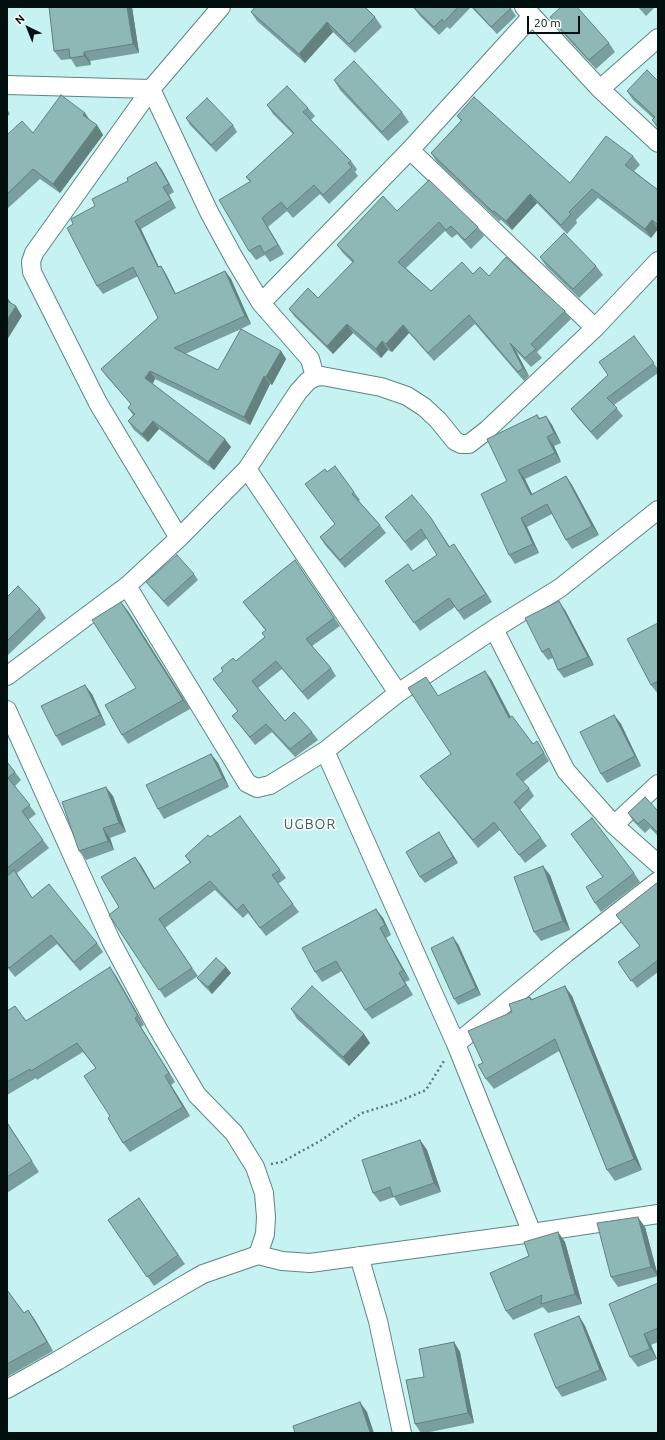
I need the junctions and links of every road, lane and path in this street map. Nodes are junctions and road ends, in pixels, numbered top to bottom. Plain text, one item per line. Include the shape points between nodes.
1 (221, 7) edge
2 (527, 11) edge
3 (658, 38) edge
4 (7, 85) edge
5 (151, 89) junction
6 (600, 89) junction
7 (658, 143) edge
8 (410, 150) junction
9 (658, 261) edge
10 (261, 303) junction
11 (596, 328) junction
12 (315, 377) junction
13 (247, 469) junction
14 (658, 510) edge
15 (179, 538) junction
16 (127, 586) junction
17 (494, 629) junction
18 (7, 676) edge
19 (398, 693) junction
20 (7, 710) edge
21 (325, 751) junction
22 (658, 784) edge
23 (614, 825) junction
24 (658, 864) edge
25 (658, 881) edge
26 (456, 1044) junction
27 (255, 1167) junction
28 (658, 1214) edge
29 (532, 1233) junction
30 (258, 1255) junction
31 (359, 1256) junction
32 (7, 1389) edge
33 (402, 1433) edge

1 - 5 street
2 - 6 street
2 - 8 street
3 - 6 street
4 - 5 street
5 - 10 street via 209,212
5 - 15 street via 34,253 31,262 32,272 98,403
6 - 7 street
8 - 10 street
8 - 11 street
9 - 11 street
10 - 12 street via 310,359
11 - 12 street via 469,444 460,444 429,411 407,396 381,387 322,376
12 - 13 street via 298,392
13 - 15 street
13 - 19 street
14 - 17 street via 560,588
15 - 16 street
16 - 18 street
16 - 21 street via 247,783 257,788 270,785
17 - 19 street
17 - 23 street via 566,771
19 - 21 street
20 - 27 street via 111,941 158,1029 197,1095 234,1133
21 - 26 street
22 - 23 street
23 - 24 street
25 - 26 street via 566,952
26 - 27 path via 426,1090 362,1113 282,1162
26 - 29 street
27 - 30 street via 264,1193 266,1217 265,1234
28 - 29 street
29 - 31 street
30 - 31 street via 282,1262 310,1263
30 - 32 street via 203,1274
31 - 33 street via 378,1321

